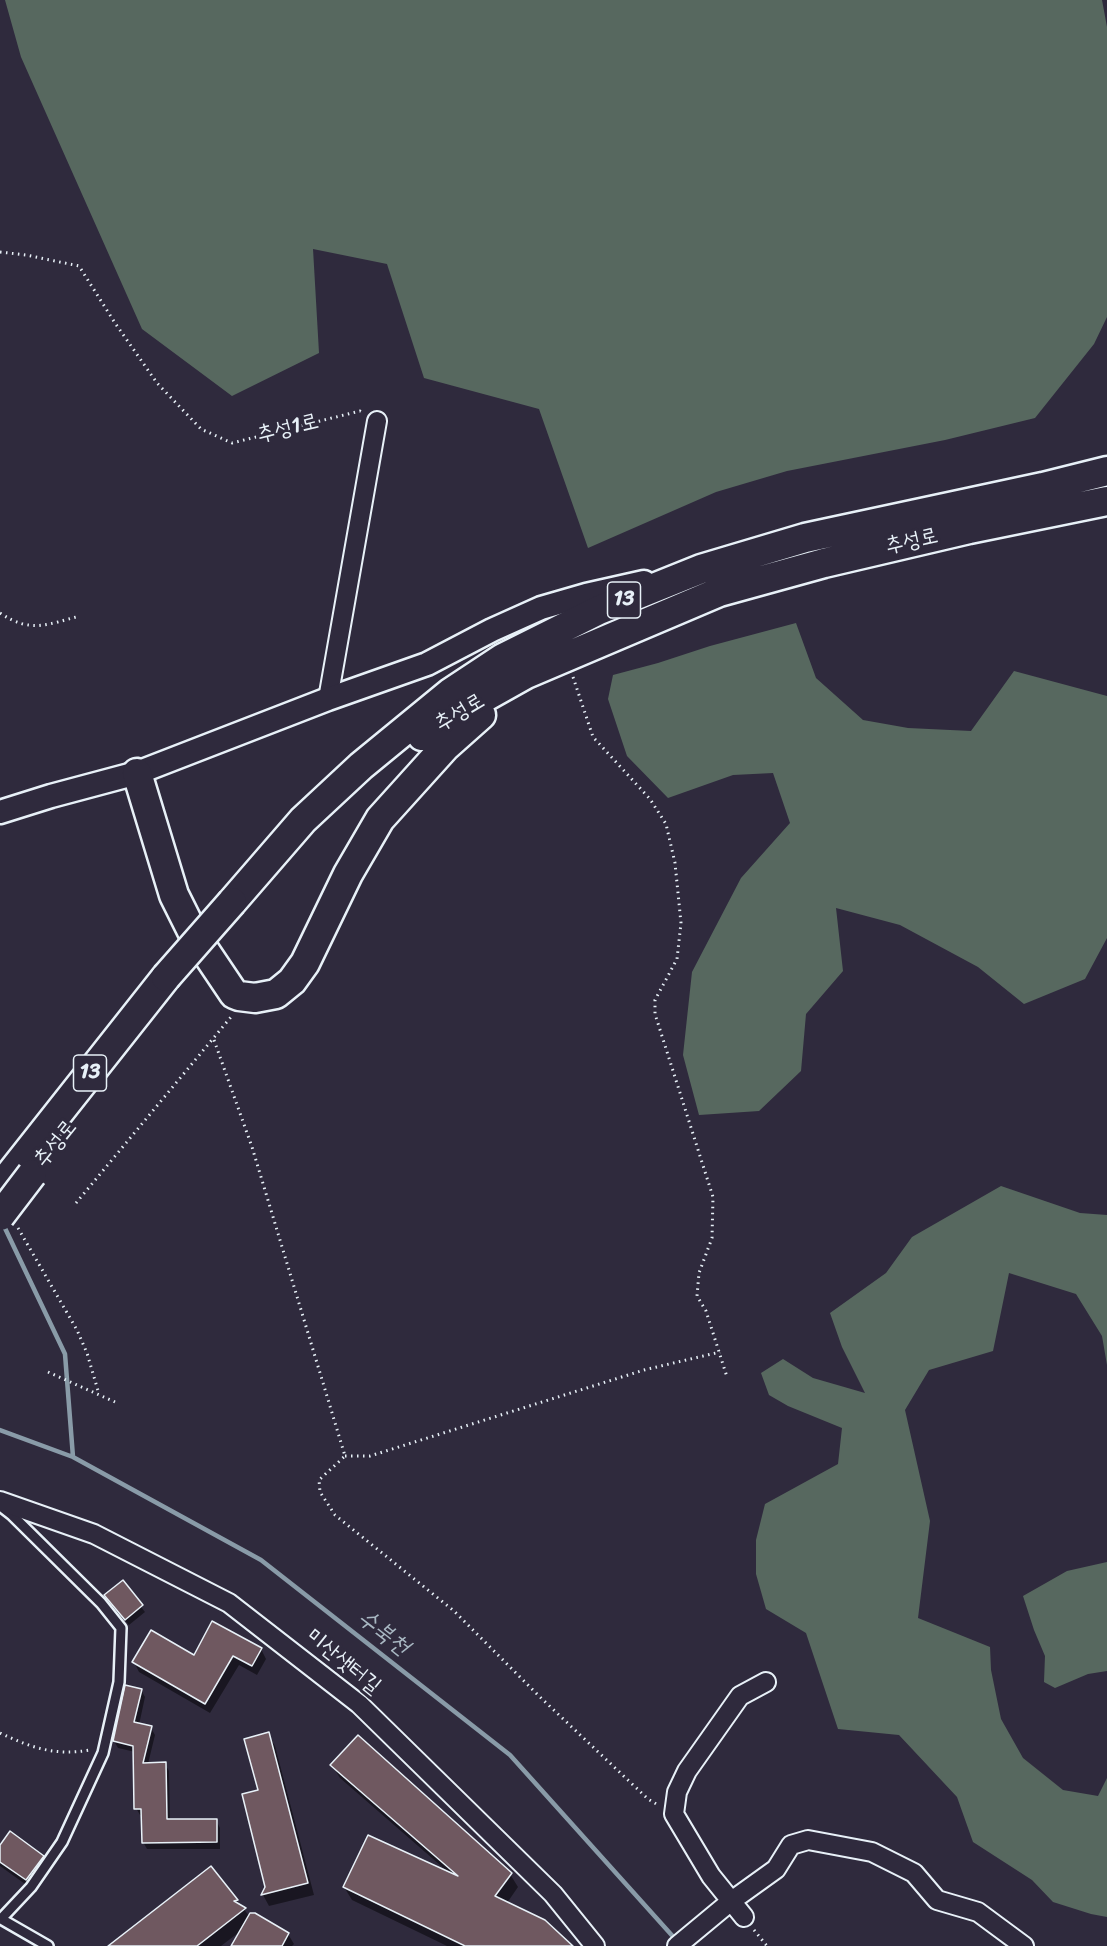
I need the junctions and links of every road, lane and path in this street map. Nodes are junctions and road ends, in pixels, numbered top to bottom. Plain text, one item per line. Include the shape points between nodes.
1 (0, 252) edge
2 (377, 421) joint
3 (1107, 453) edge
4 (1107, 471) edge
5 (1043, 487) junction
6 (1107, 501) edge
7 (1064, 510) junction
8 (1107, 512) edge
9 (700, 569) junction
10 (0, 613) edge
11 (80, 616) dead end
12 (568, 657) junction
13 (526, 674) junction
14 (328, 699) junction
15 (137, 773) junction
16 (0, 812) edge
17 (236, 911) junction
18 (239, 996) junction
19 (214, 1040) junction
20 (16, 1177) edge
21 (76, 1203) dead end
22 (7, 1218) edge
23 (720, 1352) junction
24 (48, 1372) dead end
25 (727, 1377) dead end
26 (99, 1394) junction
27 (115, 1402) dead end
28 (345, 1456) junction
29 (0, 1501) edge
30 (0, 1507) edge
31 (766, 1682) dead end
32 (0, 1732) edge
33 (104, 1747) junction
34 (674, 1814) junction
35 (726, 1905) junction
36 (744, 1917) joint
37 (48, 1946) edge
38 (595, 1946) edge
39 (677, 1946) edge
40 (767, 1946) edge
41 (1024, 1946) edge

1 - 2 path, 추성1로 via 79,266 157,383 201,429 232,443 360,411
2 - 14 street
3 - 5 main road
4 - 5 main road, 추성로 / 13
5 - 9 main road, 추성로 / 13 via 806,538
6 - 7 main road, 추성로 / 13
7 - 8 main road
7 - 12 main road, 추성로 / 13 via 969,528 719,592
9 - 14 street via 541,608 427,664
9 - 17 main road, 추성로 / 13 via 503,658 450,693 303,820
10 - 11 path via 25,626 39,627
12 - 13 main road, 추성로 / 13
12 - 23 path via 593,737 650,799 666,824 675,862 681,923 677,959 655,1000 655,1014 713,1197 712,1238 699,1273 698,1296
13 - 17 main road, 추성로 / 13 via 401,750
13 - 18 main road via 445,747 380,819 292,981 276,994
14 - 15 street
15 - 16 street
15 - 18 main road via 174,895 193,933
17 - 20 main road, 추성로 / 13, bridge
18 - 19 path via 237,1011
19 - 21 path
19 - 28 path via 252,1147
20 - 22 main road, 추성로 / 13, bridge
22 - 26 path via 77,1330
23 - 25 path
23 - 28 path via 644,1370 370,1456
24 - 26 path
26 - 27 path
28 - 34 path via 319,1480 320,1492 335,1515 454,1611 648,1799
29 - 38 street, 미산샛터길 via 94,1534 229,1603 359,1704 553,1894
30 - 33 lane via 101,1603 121,1628 119,1682
31 - 34 street via 740,1696 687,1771 677,1792
32 - 33 path via 44,1751 78,1752
33 - 37 lane via 62,1842 31,1887 1,1919
34 - 35 street
35 - 36 street
35 - 39 street
35 - 41 street via 776,1869 791,1845 808,1840 872,1852 914,1873 937,1900 978,1912
36 - 40 path

